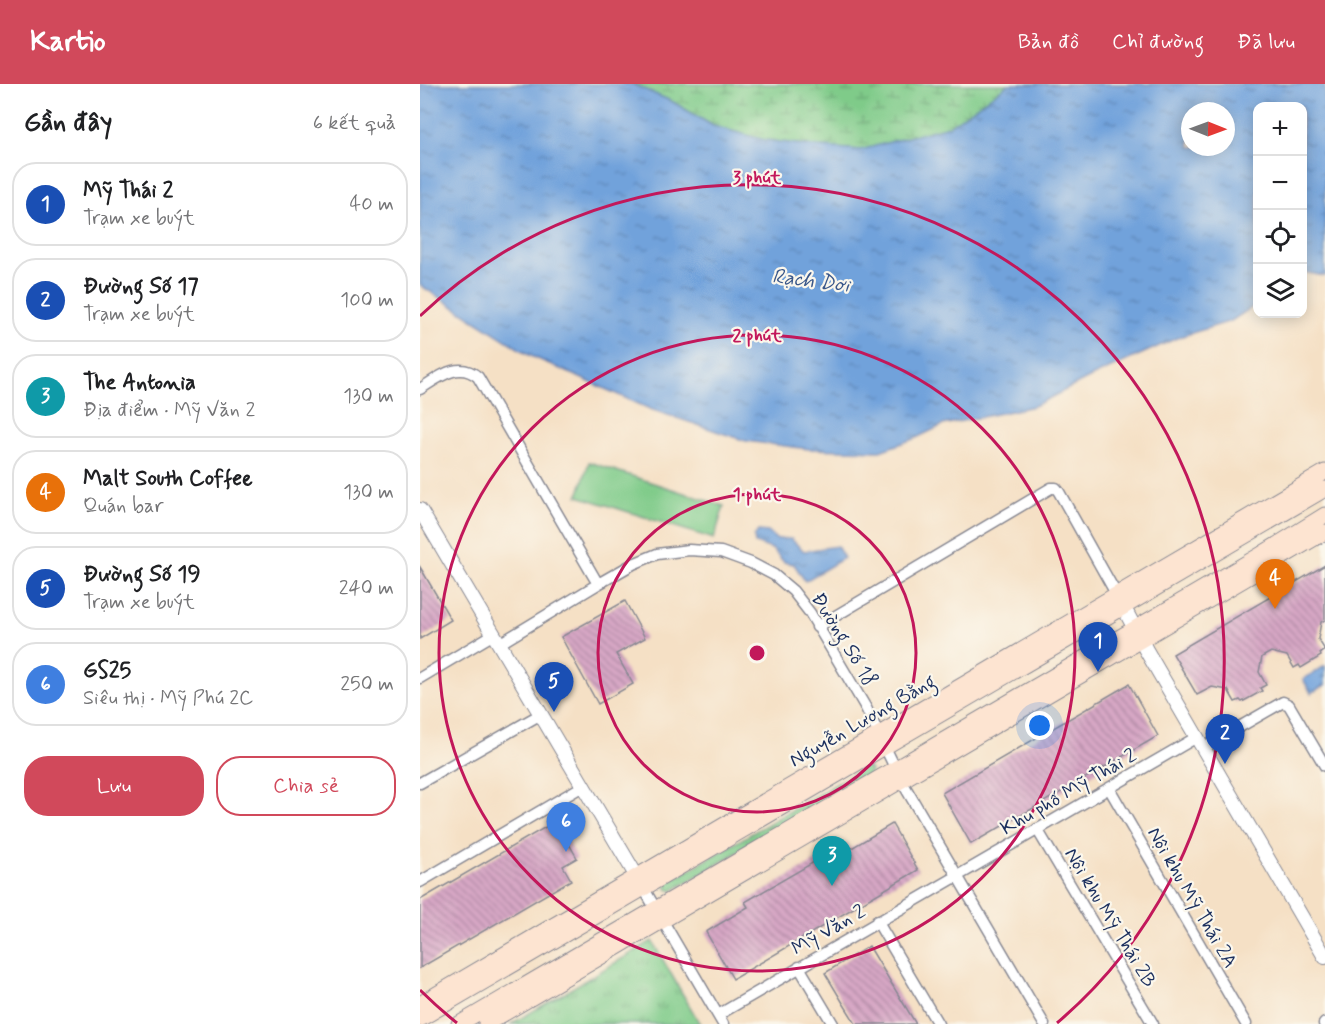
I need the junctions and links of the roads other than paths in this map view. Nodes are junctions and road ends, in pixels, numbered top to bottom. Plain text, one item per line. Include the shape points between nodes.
1 (420, 389) edge
2 (1325, 472) edge
3 (1325, 489) edge
4 (420, 510) edge
5 (1325, 514) edge
6 (1325, 532) edge
7 (598, 584) junction
8 (1120, 600) junction
9 (818, 627) junction
10 (1137, 634) junction
11 (496, 639) junction
12 (420, 678) edge
13 (541, 714) junction
14 (881, 741) junction
15 (1200, 743) junction
16 (1325, 766) edge
17 (898, 774) junction
18 (420, 783) edge
19 (584, 786) junction
20 (1109, 788) junction
21 (1037, 829) junction
22 (956, 875) junction
23 (420, 882) edge
24 (640, 883) junction
25 (659, 915) junction
26 (877, 921) junction
27 (1325, 957) edge
28 (799, 967) junction
29 (420, 1004) edge
30 (420, 1019) edge
31 (721, 1019) edge
32 (459, 1024) edge
33 (486, 1024) edge
34 (833, 1024) edge
35 (938, 1024) edge
36 (1044, 1024) edge
37 (1153, 1024) edge
38 (1246, 1024) edge

1 - 7 street via 453,370 467,370 478,377
2 - 8 main road, Nguyễn Lương Bằng
3 - 8 main road, Nguyễn Lương Bằng
4 - 11 street
5 - 10 main road
6 - 10 main road
7 - 9 street, Đường Số 18 via 657,554 721,552 756,565 783,583 802,602
7 - 11 street, Đường Số 18
8 - 9 street via 1058,490 1051,488
8 - 10 street
8 - 14 main road, Nguyễn Lương Bằng
9 - 14 street, Đường Số 18
10 - 15 street
10 - 17 main road
11 - 12 street, Đường Số 18
11 - 13 street
13 - 18 street
13 - 19 street
14 - 17 street, Đường Số 18
14 - 24 main road, Nguyễn Lương Bằng
15 - 16 street, Khu phố Mỹ Thái 2 via 1283,702 1289,705
15 - 20 street, Khu phố Mỹ Thái 2
15 - 27 street
17 - 22 street, Đường Số 18
17 - 25 main road
19 - 23 street
19 - 24 street
20 - 21 street, Khu phố Mỹ Thái 2
20 - 38 street, Nội khu Mỹ Thái 2A
21 - 22 street, Khu phố Mỹ Thái 2
21 - 37 street, Nội khu Mỹ Thái 2B
22 - 26 street, Mỹ Văn 2
22 - 36 street, Đường Số 18
24 - 25 street
24 - 29 main road, Nguyễn Lương Bằng
24 - 30 main road, Nguyễn Lương Bằng
25 - 31 street
25 - 32 main road
25 - 33 main road
26 - 28 street, Mỹ Văn 2
26 - 35 street
28 - 31 street, Mỹ Văn 2
28 - 34 street

